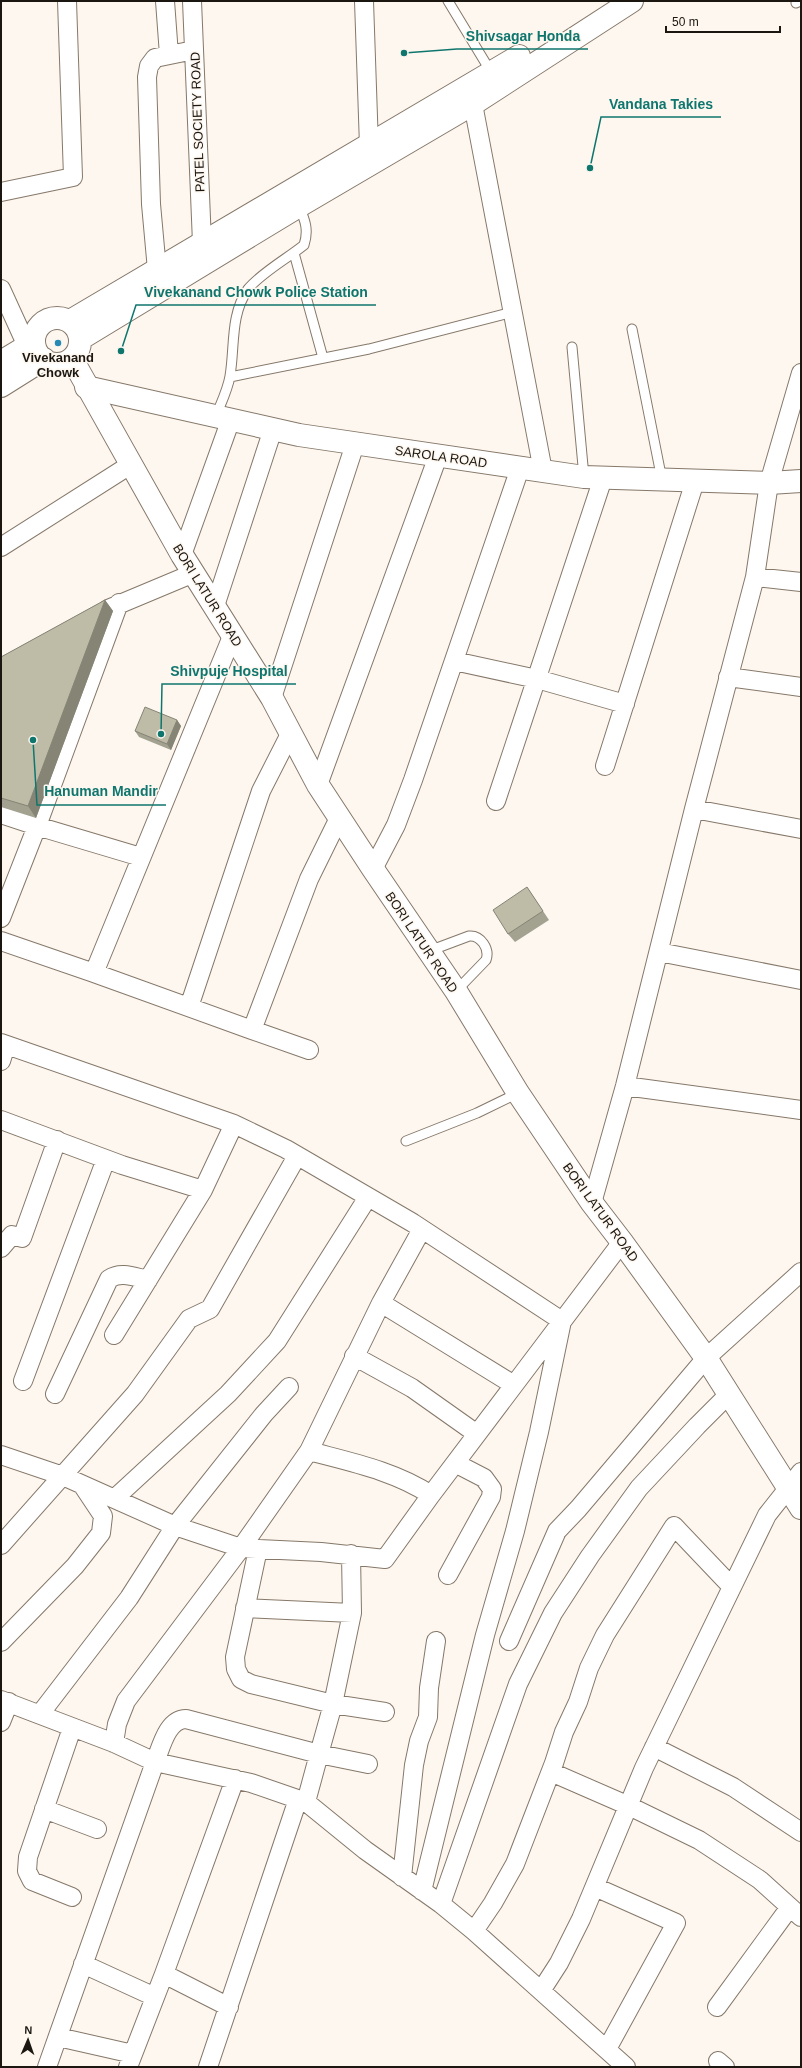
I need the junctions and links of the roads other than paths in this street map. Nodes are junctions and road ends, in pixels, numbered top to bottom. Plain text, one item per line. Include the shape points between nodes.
1 (67, 1) edge
2 (165, 1) edge
3 (192, 1) edge
4 (364, 1) edge
5 (448, 1) edge
6 (608, 1) edge
7 (632, 1) edge
8 (194, 50) junction
9 (169, 55) junction
10 (492, 74) junction
11 (473, 104) junction
12 (368, 146) junction
13 (1, 192) edge
14 (299, 206) junction
15 (202, 243) junction
16 (294, 253) junction
17 (157, 270) junction
18 (1, 289) edge
19 (513, 312) junction
20 (632, 329) dead end
21 (75, 330) junction
22 (572, 347) dead end
23 (35, 349) junction
24 (323, 358) junction
25 (72, 359) junction
26 (1, 362) edge
27 (230, 377) junction
28 (800, 380) edge
29 (1, 386) edge
30 (86, 387) junction
31 (223, 418) junction
32 (273, 429) junction
33 (356, 444) junction
34 (438, 456) junction
35 (130, 465) junction
36 (520, 468) junction
37 (543, 471) junction
38 (594, 478) junction
39 (662, 480) junction
40 (695, 481) junction
41 (801, 481) edge
42 (769, 483) junction
43 (1, 547) edge
44 (182, 555) junction
45 (194, 573) junction
46 (755, 577) junction
47 (801, 582) edge
48 (119, 603) junction
49 (215, 606) junction
50 (91, 619) edge
51 (233, 634) junction
52 (454, 661) junction
53 (728, 677) junction
54 (537, 679) junction
55 (801, 687) edge
56 (272, 698) junction
57 (625, 704) junction
58 (291, 732) junction
59 (605, 766) dead end
60 (318, 785) junction
61 (496, 801) dead end
62 (694, 809) junction
63 (1, 814) edge
64 (340, 816) junction
65 (37, 826) junction
66 (801, 829) edge
67 (141, 857) junction
68 (372, 869) junction
69 (1, 918) edge
70 (1, 941) edge
71 (429, 951) junction
72 (659, 952) junction
73 (94, 973) junction
74 (801, 980) edge
75 (456, 991) junction
76 (189, 1007) junction
77 (252, 1030) junction
78 (3, 1050) edge
79 (309, 1050) dead end
80 (625, 1086) junction
81 (518, 1093) junction
82 (801, 1110) edge
83 (1, 1120) edge
84 (234, 1124) junction
85 (57, 1140) junction
86 (406, 1141) dead end
87 (297, 1156) junction
88 (106, 1159) junction
89 (203, 1190) junction
90 (368, 1197) junction
91 (592, 1203) junction
92 (422, 1230) junction
93 (622, 1242) junction
94 (1, 1248) edge
95 (801, 1272) edge
96 (148, 1280) junction
97 (381, 1303) junction
98 (562, 1321) junction
99 (114, 1335) dead end
100 (354, 1356) junction
101 (706, 1358) junction
102 (23, 1381) dead end
103 (514, 1385) junction
104 (289, 1387) dead end
105 (54, 1394) dead end
106 (729, 1394) junction
107 (477, 1434) junction
108 (309, 1451) junction
109 (1, 1455) edge
110 (455, 1463) junction
111 (62, 1476) junction
112 (795, 1480) edge
113 (82, 1485) junction
114 (431, 1495) junction
115 (114, 1499) junction
116 (801, 1508) edge
117 (175, 1526) junction
118 (1, 1545) edge
119 (250, 1548) junction
120 (352, 1554) junction
121 (448, 1575) dead end
122 (732, 1587) junction
123 (245, 1608) junction
124 (352, 1613) junction
125 (485, 1635) junction
126 (436, 1641) dead end
127 (508, 1641) junction
128 (1, 1642) edge
129 (535, 1650) junction
130 (5, 1701) edge
131 (333, 1704) junction
132 (385, 1712) dead end
133 (40, 1714) junction
134 (1, 1722) edge
135 (72, 1728) junction
136 (114, 1743) junction
137 (654, 1747) junction
138 (319, 1754) junction
139 (155, 1762) junction
140 (368, 1764) dead end
141 (551, 1772) junction
142 (235, 1779) junction
143 (302, 1800) junction
144 (629, 1806) junction
145 (44, 1809) junction
146 (97, 1829) dead end
147 (801, 1832) edge
148 (402, 1877) junction
149 (595, 1887) junction
150 (422, 1891) junction
151 (72, 1897) dead end
152 (441, 1904) junction
153 (796, 1912) edge
154 (474, 1931) junction
155 (83, 1964) junction
156 (164, 1974) junction
157 (541, 1991) junction
158 (155, 1997) junction
159 (229, 2007) junction
160 (717, 2007) dead end
161 (58, 2037) junction
162 (607, 2049) junction
163 (131, 2060) edge
164 (47, 2067) edge
165 (208, 2067) edge
166 (626, 2067) edge

1 - 13 street via 73,178
2 - 9 street
3 - 8 street, PATEL SOCIETY ROAD
4 - 12 street
5 - 10 lane
6 - 10 main road
7 - 11 main road
8 - 9 street
8 - 15 street, PATEL SOCIETY ROAD
9 - 17 street via 155,58 149,66 147,77 151,204
10 - 12 main road
11 - 14 main road
11 - 19 street
12 - 15 main road
14 - 16 lane via 307,225 307,236 304,245
14 - 21 main road
15 - 17 main road
16 - 24 lane
16 - 27 lane via 257,280 238,308
17 - 21 main road
18 - 23 street
19 - 24 lane via 369,349
19 - 37 street
20 - 39 lane
21 - 23 main road via 58,317 46,320 37,330
21 - 25 main road via 79,350
22 - 38 lane
23 - 25 main road via 53,363 63,363
23 - 26 main road
23 - 29 main road
24 - 27 lane
25 - 30 main road, BORI LATUR ROAD
27 - 31 lane
28 - 42 street
30 - 31 main road, SAROLA ROAD
30 - 35 main road, BORI LATUR ROAD
31 - 32 main road, SAROLA ROAD
31 - 44 street
32 - 33 main road, SAROLA ROAD
32 - 49 street
33 - 34 main road, SAROLA ROAD
33 - 56 street
34 - 36 main road, SAROLA ROAD
34 - 60 street
35 - 43 street
35 - 44 main road, BORI LATUR ROAD
36 - 37 main road, SAROLA ROAD
36 - 52 street
37 - 38 main road, SAROLA ROAD
38 - 39 main road, SAROLA ROAD
38 - 54 street
39 - 40 main road, SAROLA ROAD
40 - 42 main road, SAROLA ROAD
40 - 57 street
41 - 42 main road, SAROLA ROAD
42 - 46 street
44 - 45 main road, BORI LATUR ROAD
45 - 48 street
45 - 49 main road, BORI LATUR ROAD
46 - 47 street
46 - 53 street
48 - 50 street
48 - 65 street
49 - 51 main road, BORI LATUR ROAD
51 - 56 main road, BORI LATUR ROAD
51 - 67 street
52 - 54 street
52 - 68 street via 396,825
53 - 55 street
53 - 62 street
54 - 57 street
54 - 61 street
56 - 58 main road, BORI LATUR ROAD
57 - 59 street
58 - 60 main road, BORI LATUR ROAD
58 - 76 street via 261,791
60 - 64 main road, BORI LATUR ROAD
62 - 66 street
62 - 72 street
63 - 65 street
64 - 68 main road, BORI LATUR ROAD
64 - 77 street via 309,878
65 - 67 street
65 - 69 street
67 - 73 street
68 - 71 main road, BORI LATUR ROAD
70 - 73 street
71 - 75 main road, BORI LATUR ROAD
71 - 75 lane via 469,936 476,935 479,938 487,950 486,960
72 - 74 street
72 - 80 street
73 - 76 street
75 - 81 main road, BORI LATUR ROAD
76 - 77 street
77 - 79 street
78 - 84 street
80 - 82 street
80 - 91 street
81 - 86 lane via 477,1113
81 - 91 main road, BORI LATUR ROAD
83 - 85 street
84 - 87 street
84 - 89 street
85 - 88 street
85 - 94 street via 22,1238 12,1235
87 - 90 street
87 - 111 street via 210,1309 189,1319 135,1394
88 - 89 street
88 - 102 street
89 - 96 street
90 - 92 street
90 - 115 street via 277,1341 228,1394
91 - 93 main road, BORI LATUR ROAD
92 - 97 street
92 - 98 street
93 - 98 street
93 - 101 main road, BORI LATUR ROAD
95 - 101 street
96 - 99 street
96 - 105 street via 123,1274 114,1275 108,1280
97 - 100 street
97 - 103 street
98 - 103 street
98 - 125 street via 540,1432
100 - 107 street via 412,1388
100 - 108 street
101 - 106 main road, BORI LATUR ROAD
101 - 127 street via 557,1531
103 - 107 street
104 - 117 street via 264,1414
106 - 112 main road, BORI LATUR ROAD
106 - 129 street via 639,1488 553,1613
107 - 110 street
108 - 114 street via 382,1472 416,1485
108 - 119 street
109 - 111 street
110 - 114 street
110 - 121 street via 484,1478 492,1489 491,1497
111 - 113 street
111 - 118 street
112 - 116 main road, BORI LATUR ROAD
112 - 122 street via 767,1515
113 - 115 street
113 - 128 street via 103,1516 101,1533 75,1566
114 - 120 street via 385,1558
115 - 117 street
117 - 119 street
117 - 133 street via 128,1598
119 - 120 street
119 - 123 street
119 - 136 street via 126,1701 117,1724
120 - 124 street
122 - 137 street
122 - 141 street via 674,1526 605,1635 592,1661
123 - 124 street
123 - 131 street via 235,1657 236,1669 241,1679 251,1684
124 - 131 street
125 - 127 street
125 - 150 street
126 - 148 street via 429,1688 428,1717 414,1765
127 - 129 street
129 - 152 street via 518,1684
130 - 133 street
130 - 134 street
131 - 132 street
131 - 138 street
133 - 135 street
135 - 136 street
135 - 145 street
136 - 139 street
137 - 144 street
137 - 147 street via 733,1787
138 - 139 street via 180,1719 170,1728
138 - 140 street
138 - 143 street
139 - 142 street
139 - 155 street
141 - 144 street
141 - 154 street via 515,1864
142 - 143 street
142 - 156 street
143 - 148 street
143 - 159 street
144 - 149 street
144 - 153 street via 699,1840 760,1880
145 - 146 street
145 - 151 street via 28,1857 28,1871 32,1881
148 - 150 street
149 - 157 street via 559,1964
149 - 162 street via 676,1923
150 - 152 street
152 - 154 street
153 - 160 street
154 - 157 street
155 - 158 street
155 - 161 street
156 - 158 street
156 - 159 street
157 - 162 street
158 - 163 street
159 - 165 street
161 - 163 street
161 - 164 street
162 - 166 street

